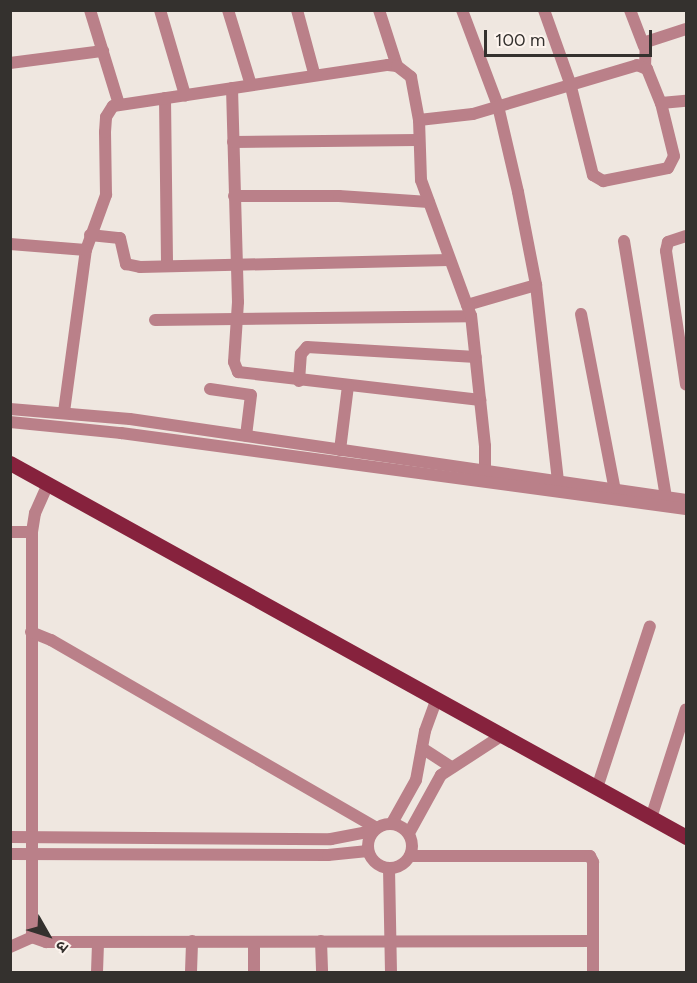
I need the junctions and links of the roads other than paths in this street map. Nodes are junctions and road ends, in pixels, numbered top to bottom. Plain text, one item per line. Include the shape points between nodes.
1 (90, 10) edge
2 (160, 10) edge
3 (228, 10) edge
4 (297, 10) edge
5 (379, 10) edge
6 (462, 10) edge
7 (544, 10) edge
8 (630, 10) edge
9 (687, 28) edge
10 (644, 46) junction
11 (103, 51) junction
12 (10, 63) edge
13 (397, 66) junction
14 (645, 67) junction
15 (314, 73) junction
16 (570, 83) junction
17 (251, 85) junction
18 (232, 88) junction
19 (185, 95) junction
20 (165, 98) junction
21 (687, 100) edge
22 (661, 103) junction
23 (119, 104) junction
24 (498, 106) junction
25 (419, 120) junction
26 (417, 140) junction
27 (233, 142) junction
28 (234, 196) junction
29 (429, 202) junction
30 (90, 235) junction
31 (687, 236) edge
32 (624, 241) dead end
33 (10, 244) edge
34 (86, 250) junction
35 (449, 260) junction
36 (236, 265) junction
37 (167, 266) junction
38 (536, 285) junction
39 (469, 311) junction
40 (581, 314) dead end
41 (155, 321) dead end
42 (236, 321) junction
43 (476, 357) junction
44 (299, 381) junction
45 (687, 385) edge
46 (348, 386) junction
47 (210, 388) dead end
48 (480, 400) junction
49 (10, 409) edge
50 (64, 412) junction
51 (10, 422) edge
52 (246, 436) junction
53 (340, 450) junction
54 (10, 463) edge
55 (485, 477) junction
56 (558, 482) junction
57 (48, 484) junction
58 (615, 490) junction
59 (666, 497) junction
60 (687, 500) edge
61 (687, 509) edge
62 (10, 532) edge
63 (32, 532) junction
64 (650, 626) dead end
65 (30, 632) junction
66 (436, 700) junction
67 (687, 709) edge
68 (501, 736) junction
69 (422, 748) junction
70 (450, 766) junction
71 (597, 788) junction
72 (651, 818) junction
73 (392, 823) junction
74 (375, 830) junction
75 (409, 833) junction
76 (10, 837) edge
77 (29, 837) junction
78 (687, 837) edge
79 (368, 851) junction
80 (10, 854) edge
81 (30, 854) junction
82 (410, 856) junction
83 (389, 868) junction
84 (32, 937) junction
85 (192, 941) junction
86 (321, 941) junction
87 (390, 941) junction
88 (593, 941) junction
89 (98, 942) junction
90 (254, 942) junction
91 (10, 947) edge
92 (97, 972) edge
93 (191, 972) edge
94 (254, 972) edge
95 (322, 972) edge
96 (391, 972) edge
97 (593, 972) edge

1 - 11 street
2 - 19 street
3 - 17 street
4 - 15 street
5 - 13 street
6 - 24 street
7 - 16 street
8 - 10 street
9 - 10 street via 649,40
10 - 14 street
11 - 12 street
11 - 23 street
13 - 15 street
13 - 25 street via 411,77 416,89
14 - 16 street via 637,65
14 - 22 street
15 - 17 street
16 - 22 street via 590,170 603,181 661,171 673,162
16 - 24 street
17 - 18 street
18 - 19 street
18 - 27 street
19 - 20 street
20 - 23 street
20 - 37 street
21 - 22 street
23 - 30 street via 106,117 106,195
24 - 25 street via 472,114
24 - 38 street
25 - 26 street
26 - 27 street
26 - 29 street
27 - 28 street
28 - 29 street via 339,196
28 - 36 street
29 - 35 street
30 - 34 street
30 - 37 street via 120,238 130,266
31 - 45 street via 668,242 666,251
32 - 59 street
33 - 34 street
34 - 50 street
35 - 36 street
35 - 39 street
36 - 37 street
36 - 42 street
38 - 39 street
38 - 56 street
39 - 42 street
39 - 43 street
40 - 58 street
41 - 42 street
42 - 44 street via 234,362 238,372
43 - 44 street via 307,346 301,354
43 - 48 street
44 - 46 street
46 - 48 street
46 - 53 street
47 - 52 street via 250,395
48 - 55 street
49 - 50 street
50 - 52 street
51 - 55 street
52 - 53 street
53 - 55 street
54 - 57 main road
55 - 56 street
55 - 61 street
56 - 58 street
57 - 63 street via 35,513
57 - 66 main road
58 - 59 street
59 - 60 street
62 - 63 street
63 - 65 street
64 - 71 street
65 - 74 street via 51,640
65 - 77 street
66 - 68 main road
66 - 69 street
67 - 72 street
68 - 70 street
68 - 71 main road
69 - 70 street
69 - 73 street via 416,780
70 - 75 street via 431,788
71 - 72 main road
72 - 78 main road
73 - 74 street
73 - 75 street
74 - 77 street via 331,839
74 - 79 street
75 - 82 street via 413,846
76 - 77 street
77 - 81 street
79 - 81 street via 328,855
79 - 83 street via 376,863
80 - 81 street
81 - 84 street
82 - 83 street via 402,865
82 - 88 street via 590,856
83 - 87 street
84 - 89 street via 45,942
84 - 91 street
85 - 89 street
85 - 90 street
85 - 93 street
86 - 87 street
86 - 90 street
86 - 95 street
87 - 88 street
87 - 96 street
88 - 97 street
89 - 92 street
90 - 94 street

